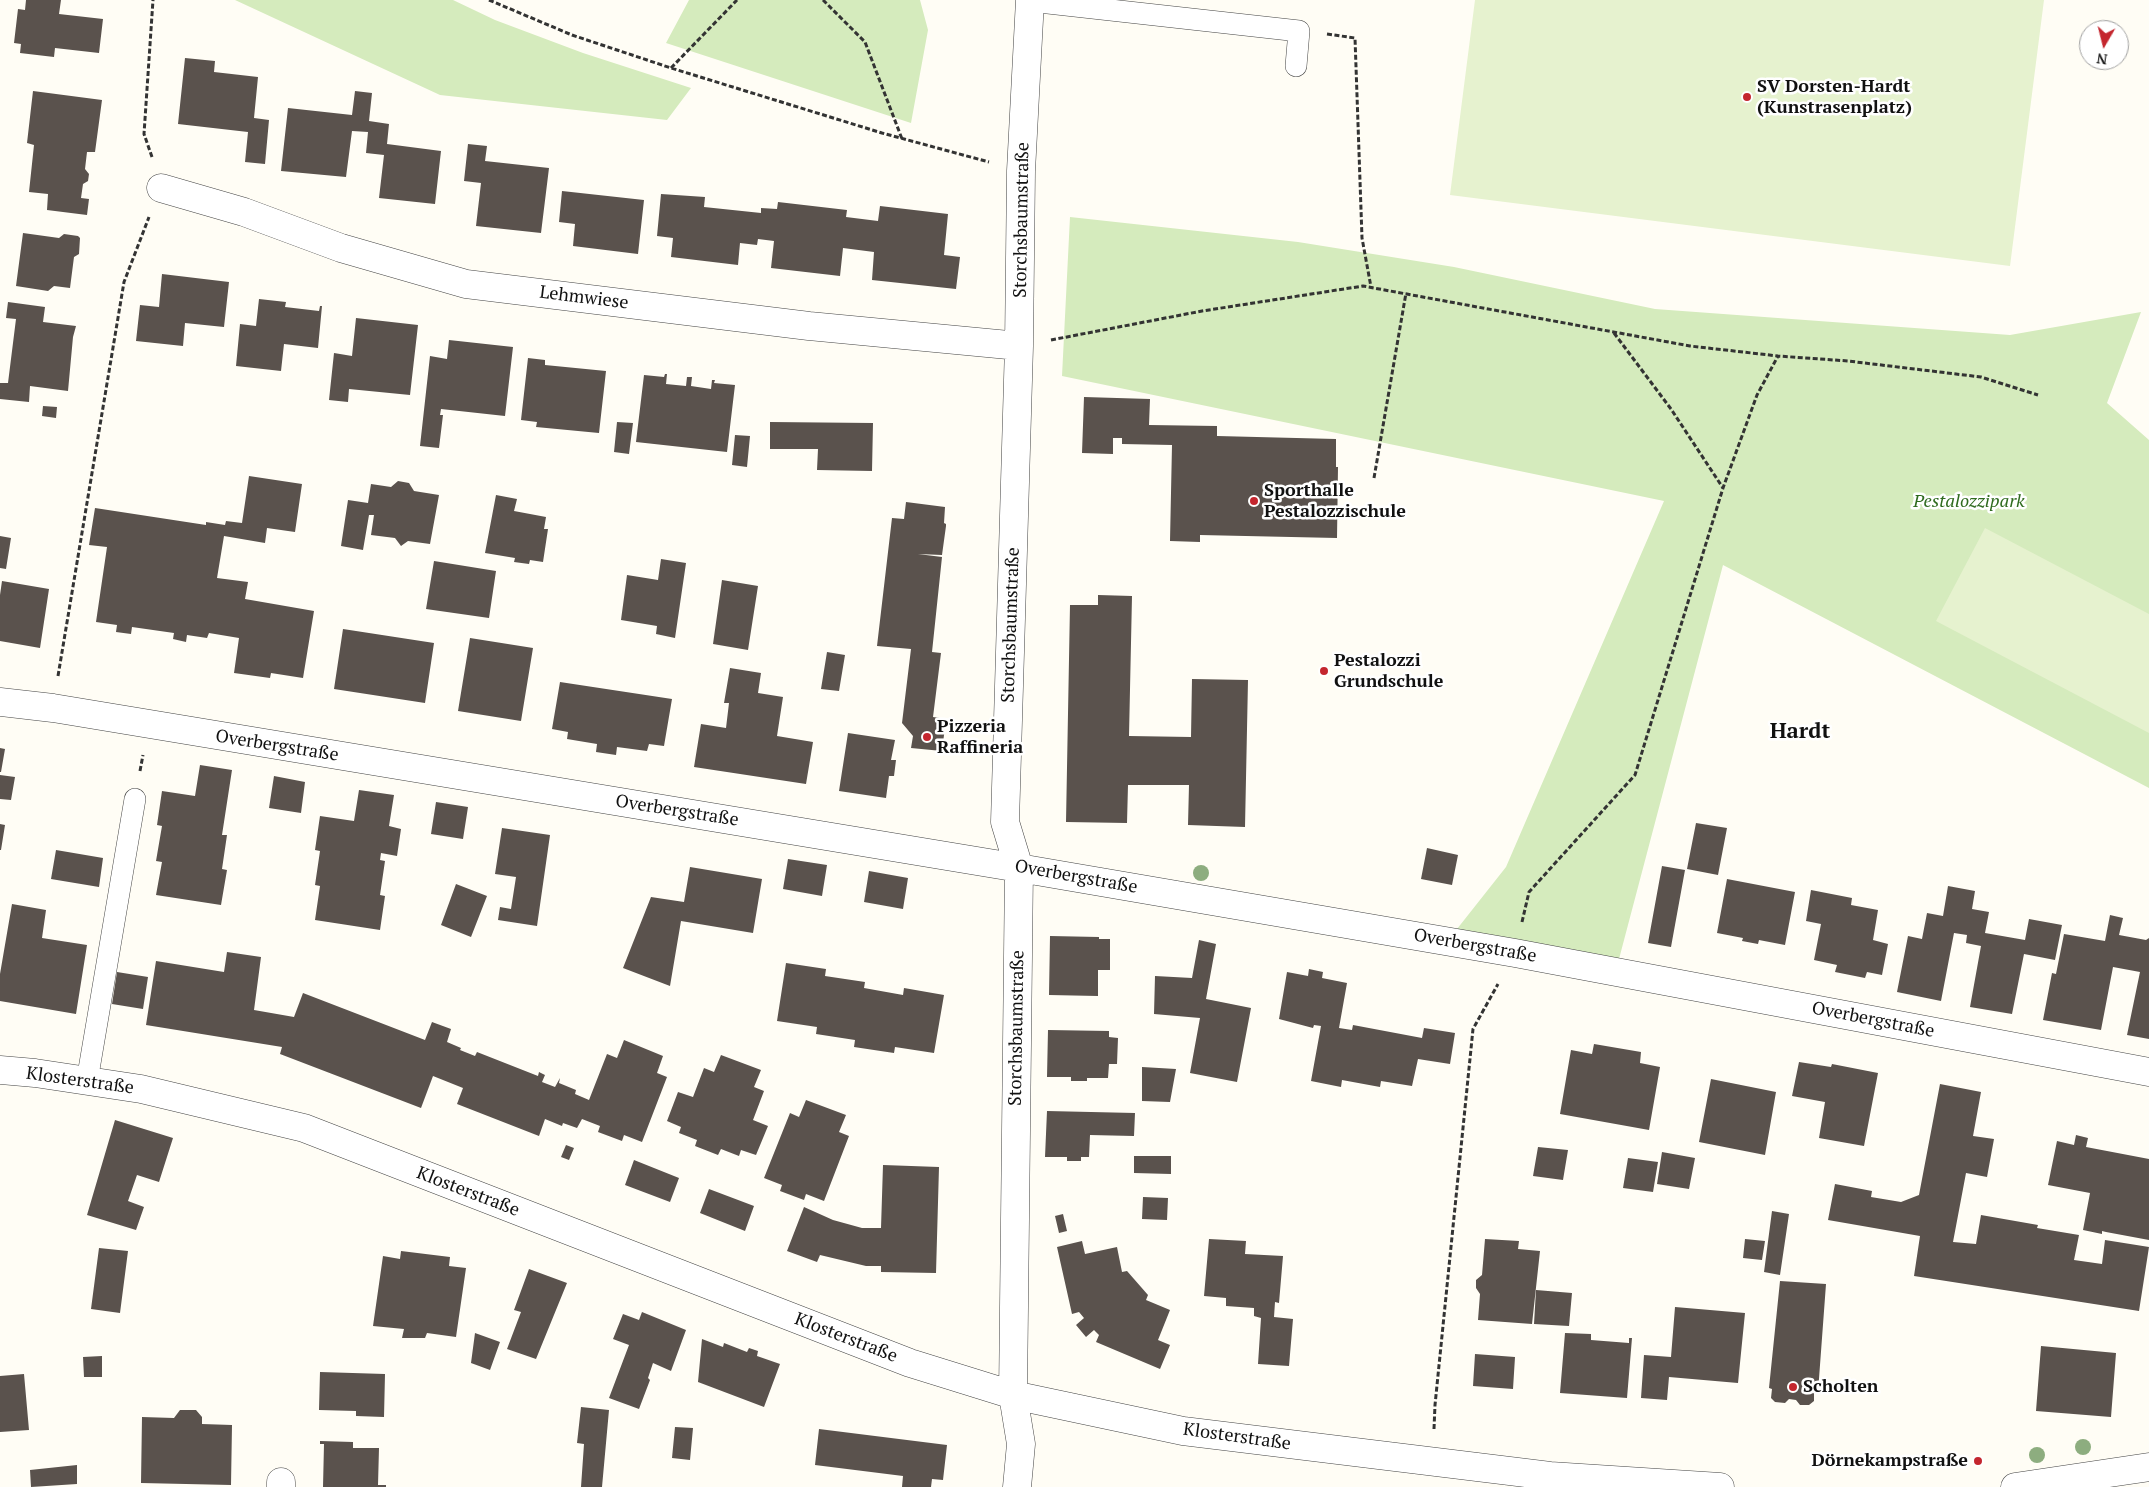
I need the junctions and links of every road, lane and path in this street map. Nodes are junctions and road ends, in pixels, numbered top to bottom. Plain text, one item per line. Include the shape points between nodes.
1 (153, 0) edge
2 (489, 0) edge
3 (737, 0) edge
4 (823, 0) edge
5 (1030, 1) edge
6 (1299, 31) junction
7 (1296, 66) dead end
8 (671, 68) junction
9 (902, 139) junction
10 (1021, 171) junction
11 (161, 188) junction
12 (1371, 287) junction
13 (1406, 293) junction
14 (1614, 332) junction
15 (1019, 346) junction
16 (1778, 356) junction
17 (2038, 395) dead end
18 (1374, 478) dead end
19 (0, 702) edge
20 (53, 708) junction
21 (148, 725) junction
22 (135, 798) joint
23 (1019, 868) junction
24 (0, 1070) edge
25 (2149, 1072) edge
26 (87, 1080) junction
27 (1013, 1395) junction
28 (2149, 1467) edge
29 (2049, 1485) edge
30 (1017, 1487) edge
31 (1720, 1487) edge
32 (2015, 1487) edge

1 - 11 path via 144,134
2 - 8 path via 572,35
3 - 8 path
4 - 9 path via 866,42
5 - 6 lane
5 - 10 street, Storchsbaumstraße
6 - 7 lane
6 - 12 path via 1356,38 1362,238
8 - 9 path
9 - 10 path
10 - 15 street, Storchsbaumstraße
11 - 15 street, Lehmwiese via 244,212 341,248 466,284 808,326
11 - 20 path via 124,282
12 - 13 path
12 - 15 path via 1202,311
13 - 14 path
13 - 18 path
14 - 16 path via 1690,346
14 - 16 path via 1671,409 1723,488 1757,395
15 - 23 street, Storchsbaumstraße via 1005,822
16 - 17 path via 1981,377
19 - 20 street, Overbergstraße
20 - 21 street, Overbergstraße
21 - 22 path
21 - 23 street, Overbergstraße
22 - 26 lane
23 - 25 street, Overbergstraße via 1524,955
23 - 27 street, Storchsbaumstraße
24 - 26 street, Klosterstraße
26 - 27 street, Klosterstraße via 141,1089 304,1128 910,1363
27 - 30 street, Storchsbaumstraße via 1021,1444
27 - 31 street, Klosterstraße via 1183,1430 1550,1476
28 - 29 street
29 - 32 street

